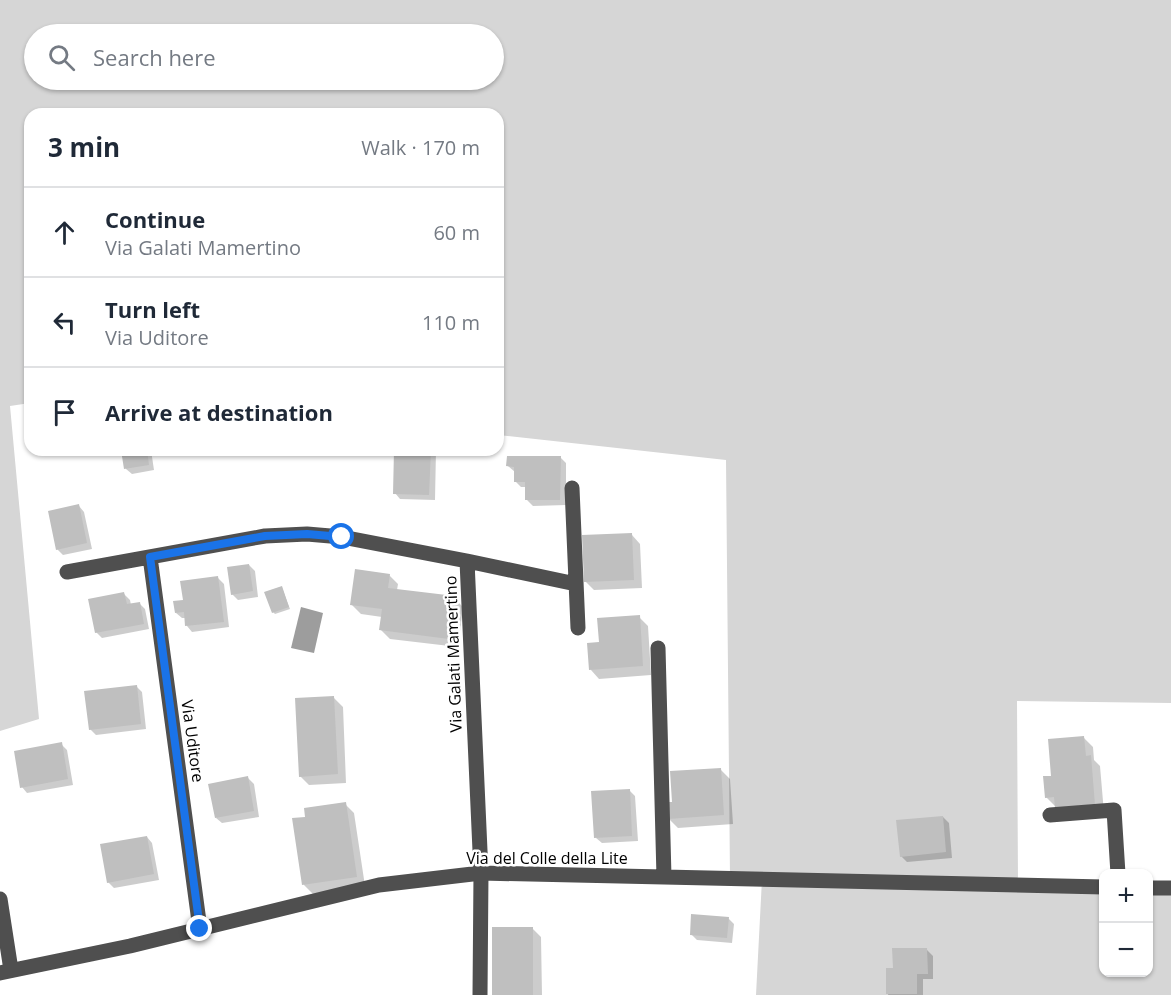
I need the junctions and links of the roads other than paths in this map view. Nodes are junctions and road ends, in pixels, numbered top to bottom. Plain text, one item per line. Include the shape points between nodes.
1 (572, 488) dead end
2 (150, 557) junction
3 (467, 561) junction
4 (67, 572) dead end
5 (576, 584) junction
6 (578, 628) dead end
7 (658, 648) dead end
8 (1050, 815) dead end
9 (1118, 869) edge
10 (481, 873) junction
11 (664, 877) junction
12 (1099, 887) edge
13 (1153, 888) edge
14 (1171, 888) edge
15 (0, 899) edge
16 (200, 929) junction
17 (6, 971) edge
18 (480, 995) edge

1 - 5 street
2 - 3 street, Via Galati Mamertino via 265,536 307,534
2 - 4 street, Via Galati Mamertino
2 - 16 street, Via Uditore
3 - 5 street
3 - 10 street, Via Galati Mamertino
5 - 6 street
7 - 11 street
8 - 9 street via 1114,810
10 - 11 street, Via del Colle della Lite
10 - 16 street, Via del Colle della Lite via 379,885
10 - 18 street, Via Galati Mamertino
11 - 12 street, Via del Colle della Lite
13 - 14 street
15 - 17 street
16 - 17 street, Via del Colle della Lite

